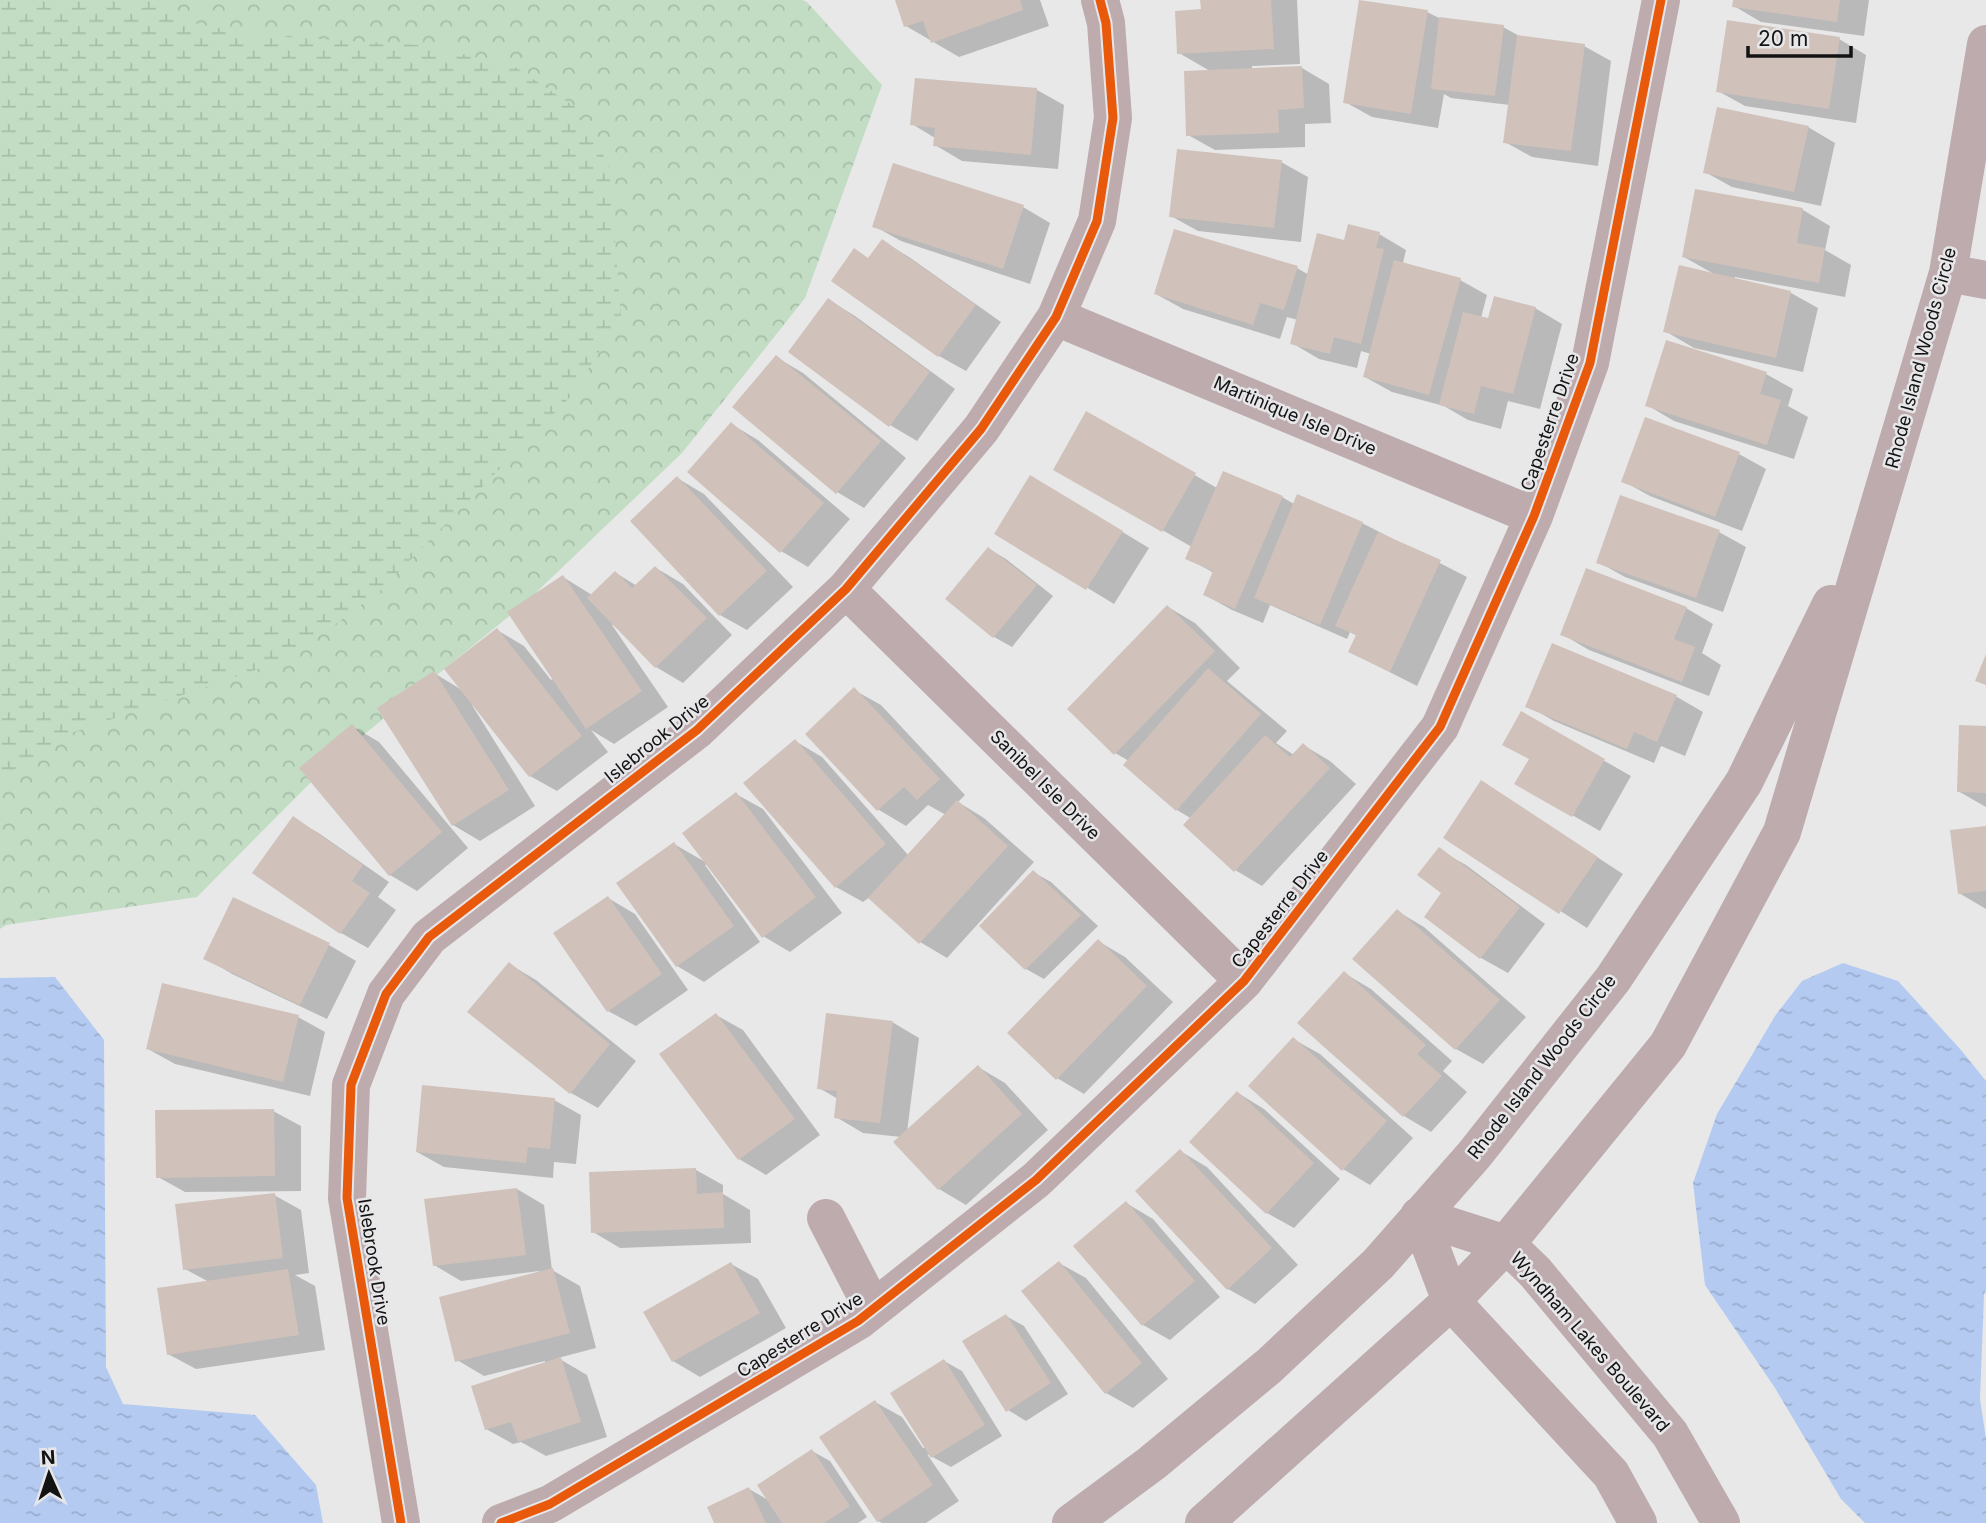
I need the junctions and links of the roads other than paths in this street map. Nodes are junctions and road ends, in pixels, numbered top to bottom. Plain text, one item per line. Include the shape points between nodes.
1 (1100, 0) edge
2 (1661, 0) edge
3 (1986, 44) edge
4 (1948, 273) junction
5 (1986, 281) edge
6 (1056, 317) junction
7 (1880, 505) junction
8 (1534, 516) junction
9 (846, 589) junction
10 (1244, 982) junction
11 (1419, 1216) junction
12 (826, 1217) dead end
13 (1506, 1244) junction
14 (1451, 1301) junction
15 (873, 1309) junction
16 (401, 1523) edge
17 (501, 1523) edge
18 (1072, 1523) edge
19 (1204, 1523) edge
20 (1638, 1523) edge
21 (1721, 1523) edge

1 - 6 street, Islebrook Drive via 1113,118 1097,221
2 - 8 street, Capesterre Drive via 1590,363
3 - 4 street, Rhode Island Woods Circle
4 - 5 street
4 - 7 street, Rhode Island Woods Circle
6 - 8 street, Martinique Isle Drive
6 - 9 street, Islebrook Drive via 981,429
7 - 11 street, Rhode Island Woods Circle via 1744,782 1613,979 1474,1155
7 - 13 street, Rhode Island Woods Circle via 1783,832 1668,1045
8 - 10 street, Capesterre Drive via 1440,727
9 - 10 street, Sanibel Isle Drive
9 - 16 street, Islebrook Drive via 697,730 429,937 386,994 351,1085 346,1198
10 - 15 street, Capesterre Drive via 1036,1180
11 - 13 street, Wyndham Lakes Boulevard
11 - 14 street
11 - 18 street, Rhode Island Woods Circle via 1378,1264 1269,1366
12 - 15 street
13 - 14 street, Rhode Island Woods Circle
13 - 21 street, Wyndham Lakes Boulevard via 1535,1272 1670,1434
14 - 19 street, Rhode Island Woods Circle
14 - 20 street via 1611,1474
15 - 17 street, Capesterre Drive via 550,1504

